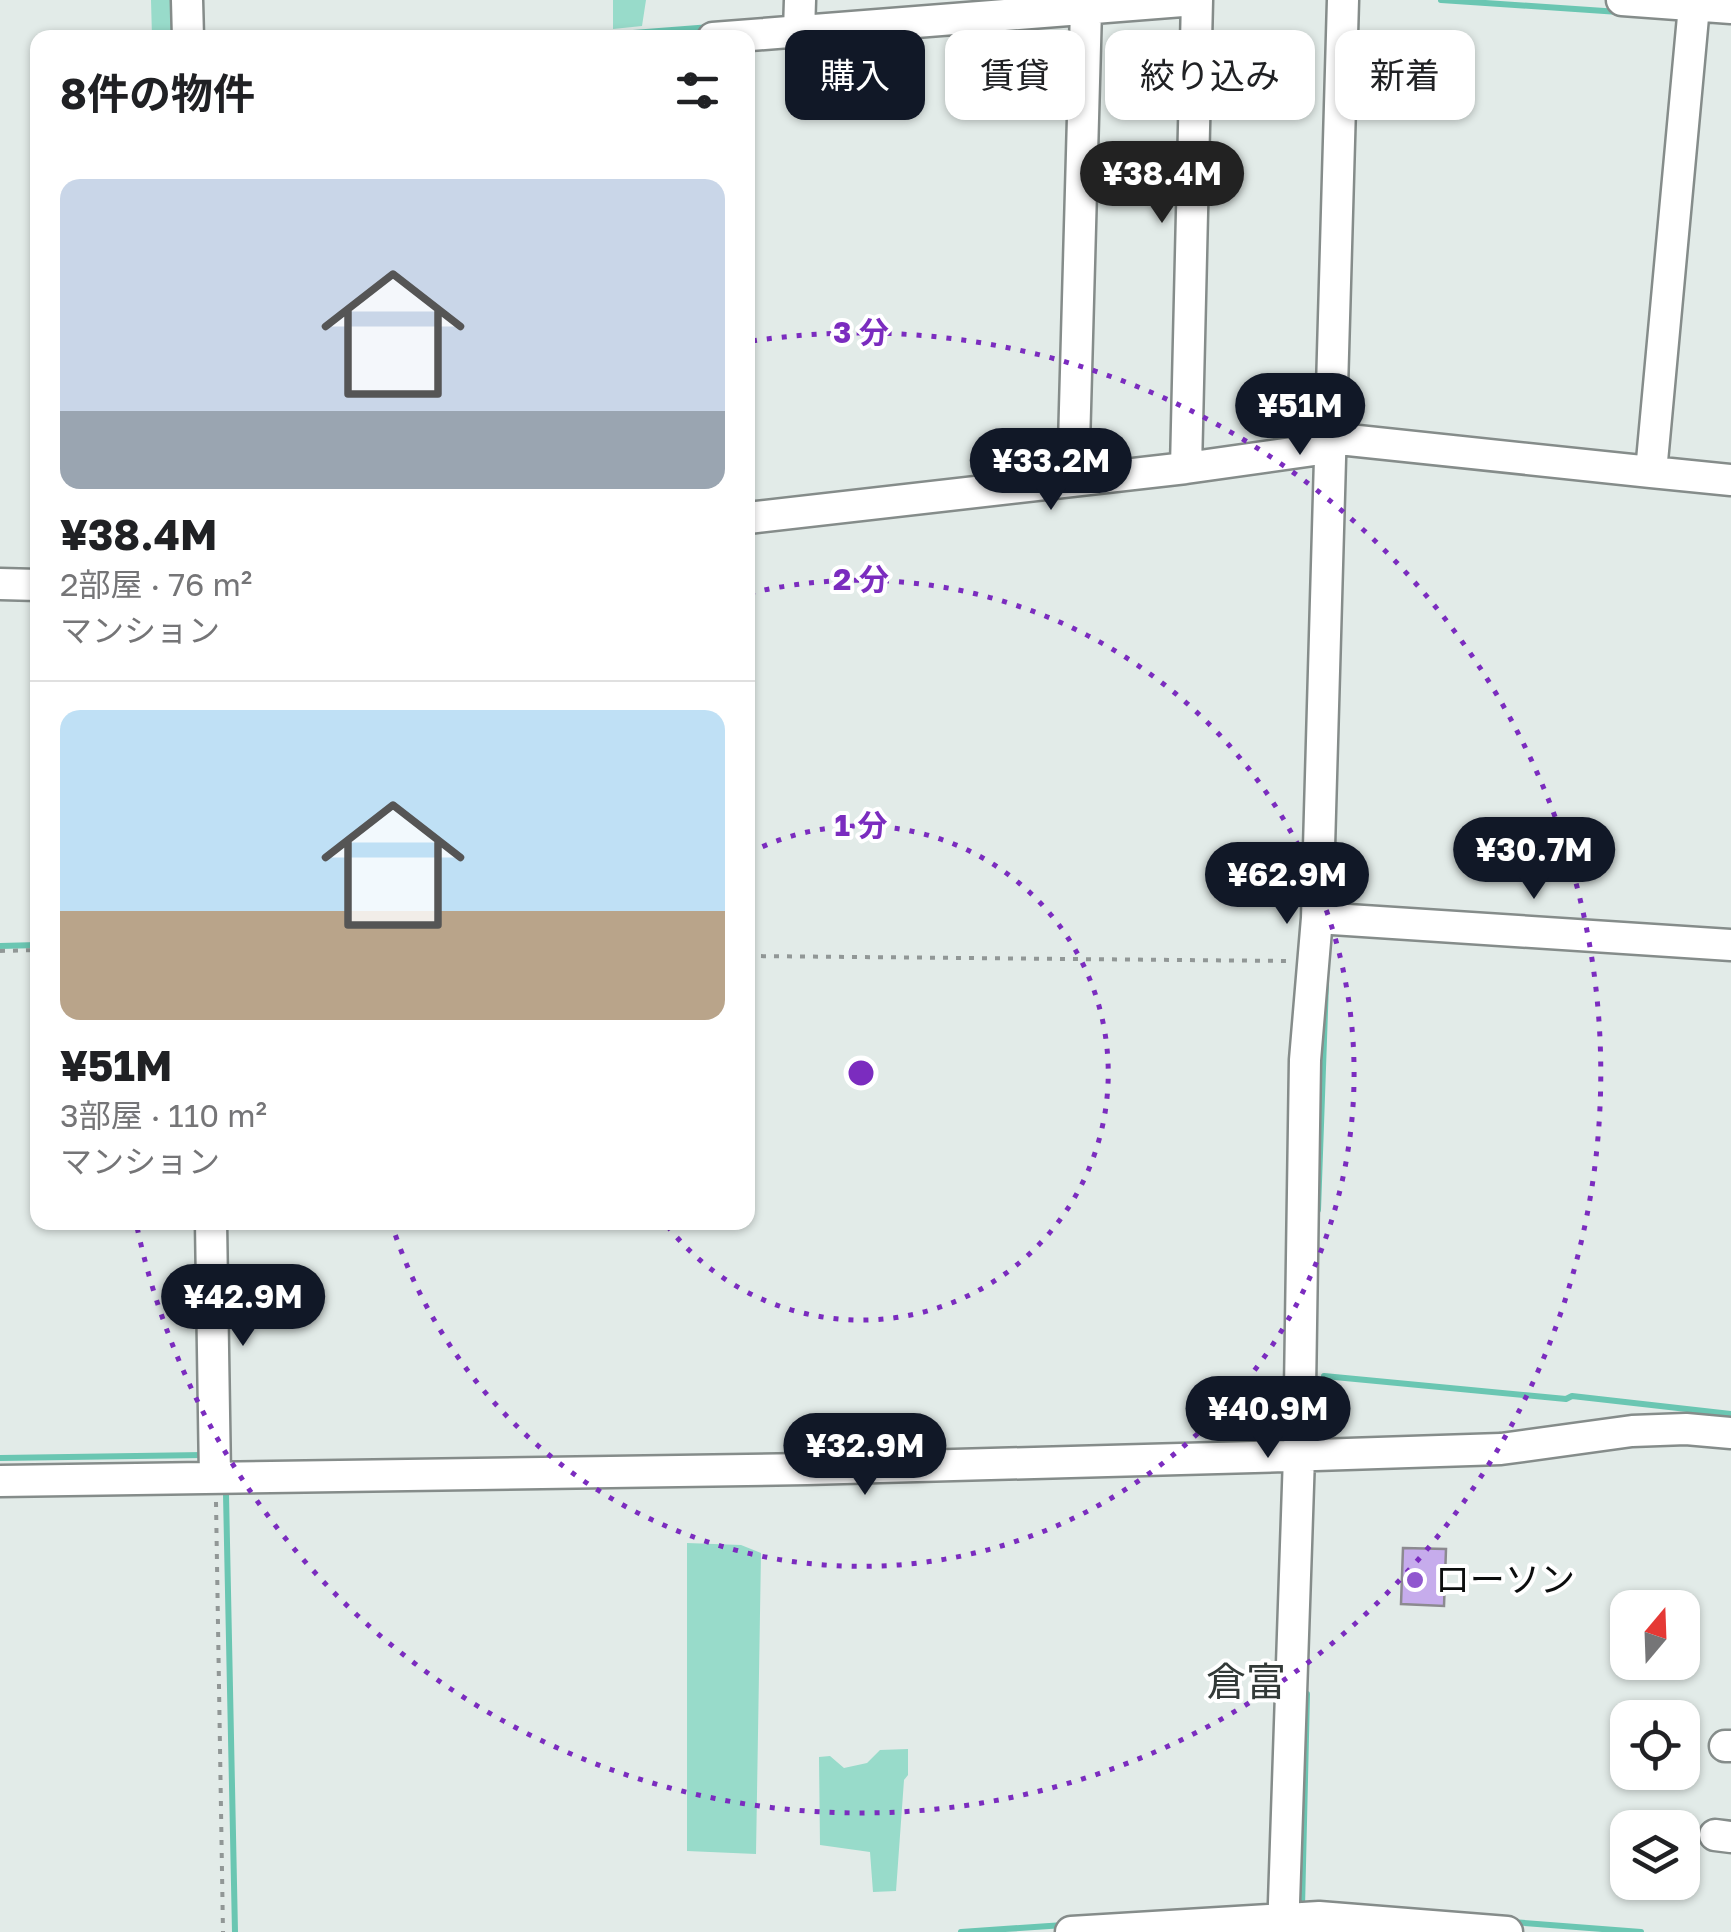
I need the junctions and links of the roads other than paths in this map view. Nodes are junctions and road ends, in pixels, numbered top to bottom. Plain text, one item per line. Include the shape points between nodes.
1 (187, 0) edge
2 (1196, 0) edge
3 (1343, 0) edge
4 (1622, 0) edge
5 (1694, 6) junction
6 (1731, 8) edge
7 (1086, 9) junction
8 (799, 18) edge
9 (188, 30) edge
10 (747, 30) edge
11 (1338, 441) junction
12 (1186, 457) junction
13 (1073, 470) junction
14 (1652, 472) junction
15 (1731, 480) edge
16 (755, 517) edge
17 (0, 584) edge
18 (30, 584) edge
19 (1325, 918) junction
20 (1731, 945) edge
21 (211, 1230) edge
22 (1731, 1433) edge
23 (1299, 1456) junction
24 (215, 1478) junction
25 (0, 1481) edge
26 (1293, 1922) edge
27 (1071, 1932) edge
28 (1507, 1932) edge

1 - 9 street
2 - 7 street
2 - 12 street
3 - 11 street
4 - 5 street
5 - 6 street
5 - 14 street
7 - 8 street
7 - 13 street
8 - 10 street
11 - 12 street via 1314,450
11 - 14 street
11 - 19 street
12 - 13 street
13 - 16 street
14 - 15 street
17 - 18 street
19 - 20 street
19 - 23 street via 1305,1060
21 - 24 street
22 - 23 street via 1632,1431 1501,1449
23 - 24 street
23 - 26 street
24 - 25 street
26 - 27 street
26 - 28 street via 1319,1917

